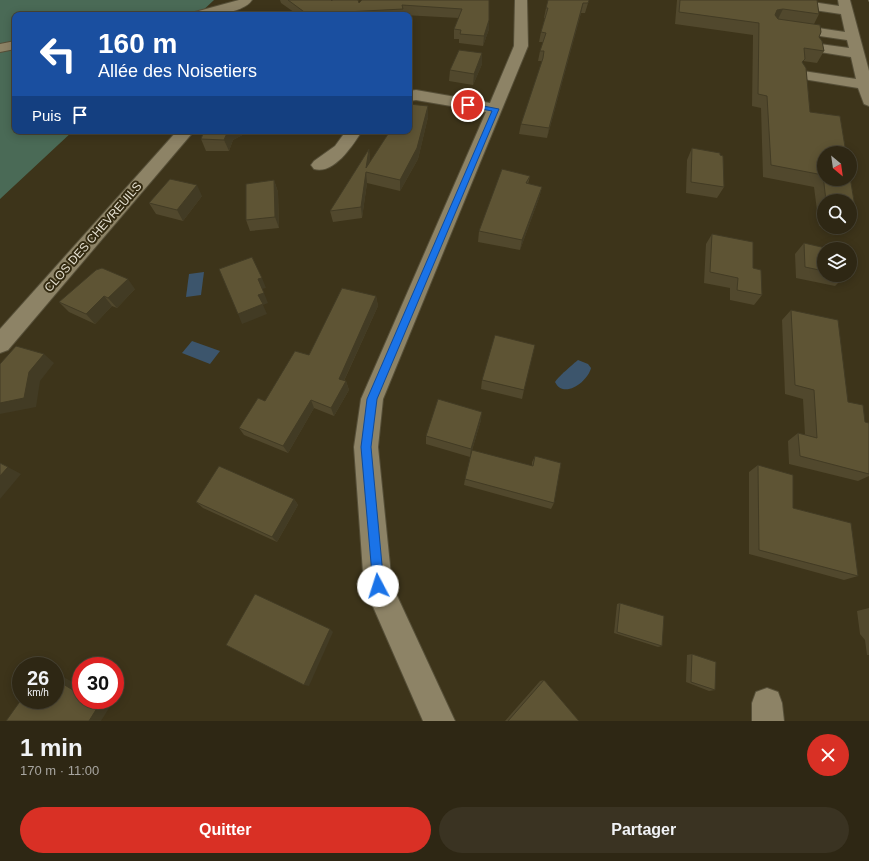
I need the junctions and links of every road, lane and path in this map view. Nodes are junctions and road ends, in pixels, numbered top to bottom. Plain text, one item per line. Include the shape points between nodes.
1 (521, 0) edge
2 (244, 2) edge
3 (799, 4) edge
4 (845, 6) edge
5 (210, 12) edge
6 (249, 12) edge
7 (776, 26) edge
8 (853, 37) junction
9 (12, 46) edge
10 (0, 48) edge
11 (820, 48) edge
12 (857, 54) junction
13 (804, 82) edge
14 (865, 85) junction
15 (412, 96) edge
16 (869, 101) edge
17 (495, 109) junction
18 (183, 134) edge
19 (352, 134) edge
20 (320, 165) dead end
21 (0, 344) edge
22 (439, 721) edge

1 - 17 street via 521,46
2 - 5 street
2 - 6 street
3 - 4 street
4 - 8 street
7 - 8 street
8 - 12 street
9 - 10 street
11 - 12 street
12 - 14 street
13 - 14 street via 820,90 829,88 832,80
14 - 16 street
15 - 17 street
17 - 22 street via 372,399 366,447 378,586
18 - 21 street, CLOS DES CHEVREUILS
19 - 20 street via 341,150

